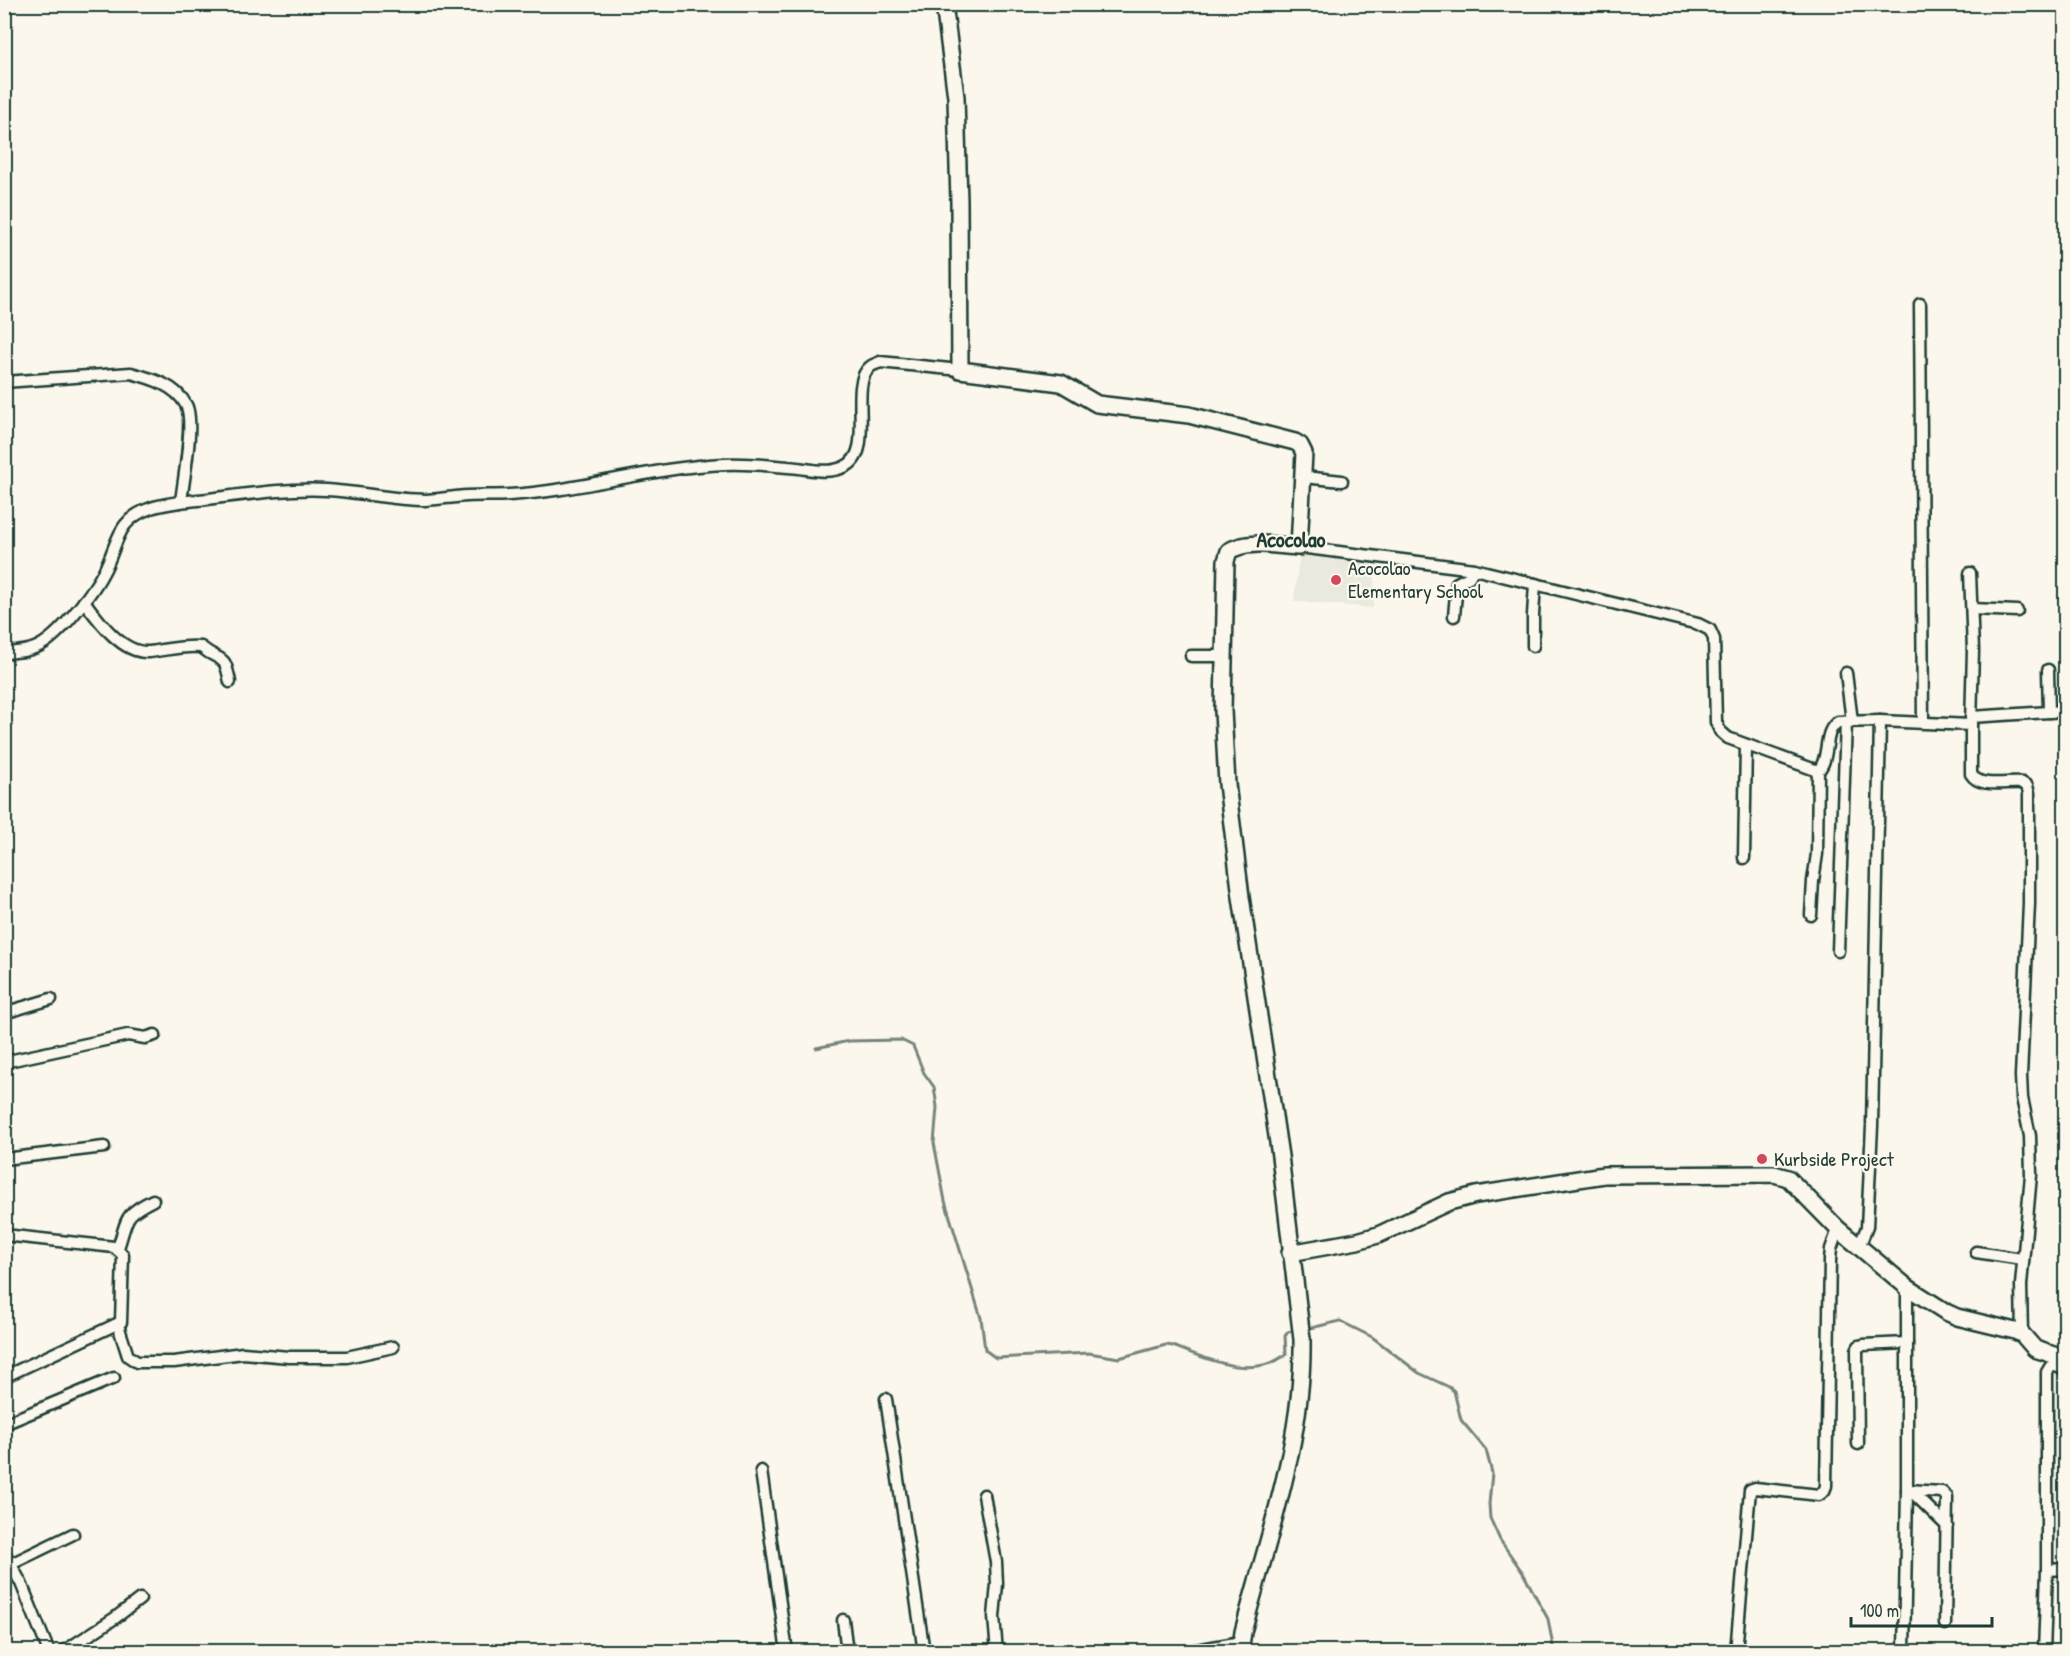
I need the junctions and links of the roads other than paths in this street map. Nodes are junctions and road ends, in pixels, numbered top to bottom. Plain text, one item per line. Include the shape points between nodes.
1 (944, 4) edge
2 (1920, 304) dead end
3 (960, 370) junction
4 (4, 382) edge
5 (1304, 477) junction
6 (1342, 481) dead end
7 (181, 502) junction
8 (1299, 547) junction
9 (1474, 569) junction
10 (1970, 573) dead end
11 (1535, 584) junction
12 (84, 601) junction
13 (1972, 609) junction
14 (2017, 611) dead end
15 (1454, 616) dead end
16 (1533, 646) dead end
17 (4, 654) edge
18 (1191, 656) dead end
19 (1224, 656) junction
20 (2048, 670) dead end
21 (1846, 673) dead end
22 (230, 682) dead end
23 (2066, 711) edge
24 (2049, 712) junction
25 (1849, 721) junction
26 (1880, 721) junction
27 (1971, 721) junction
28 (1923, 722) junction
29 (1746, 745) junction
30 (1818, 771) junction
31 (1744, 858) dead end
32 (1811, 915) dead end
33 (1838, 951) dead end
34 (51, 999) dead end
35 (4, 1013) edge
36 (155, 1035) dead end
37 (4, 1062) edge
38 (104, 1147) dead end
39 (4, 1159) edge
40 (153, 1200) dead end
41 (1838, 1229) junction
42 (4, 1235) edge
43 (1859, 1247) junction
44 (118, 1248) junction
45 (1976, 1252) dead end
46 (1290, 1253) junction
47 (2022, 1259) junction
48 (1907, 1287) junction
49 (118, 1324) junction
50 (2022, 1334) junction
51 (1907, 1343) junction
52 (393, 1347) dead end
53 (2066, 1359) edge
54 (2066, 1369) edge
55 (4, 1377) edge
56 (114, 1378) dead end
57 (886, 1399) dead end
58 (4, 1424) edge
59 (1858, 1444) dead end
60 (761, 1471) dead end
61 (1909, 1490) junction
62 (984, 1495) dead end
63 (1947, 1526) junction
64 (73, 1534) dead end
65 (4, 1552) edge
66 (11, 1564) junction
67 (2066, 1569) edge
68 (2047, 1570) junction
69 (140, 1599) dead end
70 (843, 1620) dead end
71 (1945, 1624) dead end
72 (1240, 1647) edge
73 (49, 1652) edge
74 (63, 1652) edge
75 (787, 1652) edge
76 (847, 1652) edge
77 (924, 1652) edge
78 (997, 1652) edge
79 (1185, 1652) edge
80 (1736, 1652) edge
81 (1904, 1652) edge
82 (2044, 1652) edge

1 - 3 street via 956,96
2 - 28 street
3 - 5 street via 1055,381 1097,404 1189,415 1294,442 1304,453
3 - 7 street via 880,362 869,367 863,378 858,451 846,466 829,472 728,464 693,466 538,493 425,500 327,490 273,490
4 - 7 street via 131,374 166,386 185,402 188,410
5 - 6 street
5 - 8 street
7 - 12 street via 139,512 128,520 103,573
8 - 9 street
8 - 19 street via 1254,545 1229,551
9 - 11 street
9 - 15 street via 1457,583
10 - 13 street
11 - 16 street
11 - 29 street via 1710,630 1715,646 1718,727 1728,738
12 - 17 street via 43,644
12 - 22 street via 101,624 130,648 147,652 201,647 222,658
13 - 14 street
13 - 27 street
18 - 19 street
19 - 46 street via 1224,743 1230,811 1280,1156
20 - 24 street
21 - 25 street
23 - 24 street
24 - 27 street
25 - 26 street
25 - 30 street via 1838,722 1830,730 1824,762
25 - 33 street
26 - 28 street
26 - 43 street via 1872,1126 1867,1227
27 - 28 street
27 - 47 street via 1973,777 1982,782 2022,783 2029,793 2021,1077 2031,1174
29 - 30 street
29 - 31 street
30 - 32 street via 1817,854
34 - 35 street
36 - 37 street via 128,1035
38 - 39 street
40 - 44 street via 129,1214
41 - 43 street
41 - 46 street via 1781,1175 1616,1174 1464,1197 1378,1235
41 - 80 street via 1830,1260 1826,1486 1819,1495 1750,1490
42 - 44 street
43 - 48 street
44 - 49 street via 123,1255 122,1318
45 - 47 street
46 - 72 street via 1302,1340 1300,1398 1292,1447
47 - 50 street
48 - 50 street via 1957,1317
48 - 51 street
49 - 52 street via 128,1356 137,1362 174,1362 243,1353 347,1357
49 - 55 street
50 - 53 street via 2035,1349
51 - 59 street via 1863,1345 1857,1350
51 - 61 street
54 - 68 street via 2054,1366 2047,1372
56 - 58 street
57 - 77 street
60 - 75 street
61 - 63 street
61 - 63 street via 1946,1493
61 - 81 street
62 - 78 street via 996,1562
63 - 71 street
64 - 66 street
65 - 66 street
66 - 73 street
67 - 68 street
68 - 82 street
69 - 74 street
70 - 76 street
72 - 79 street

